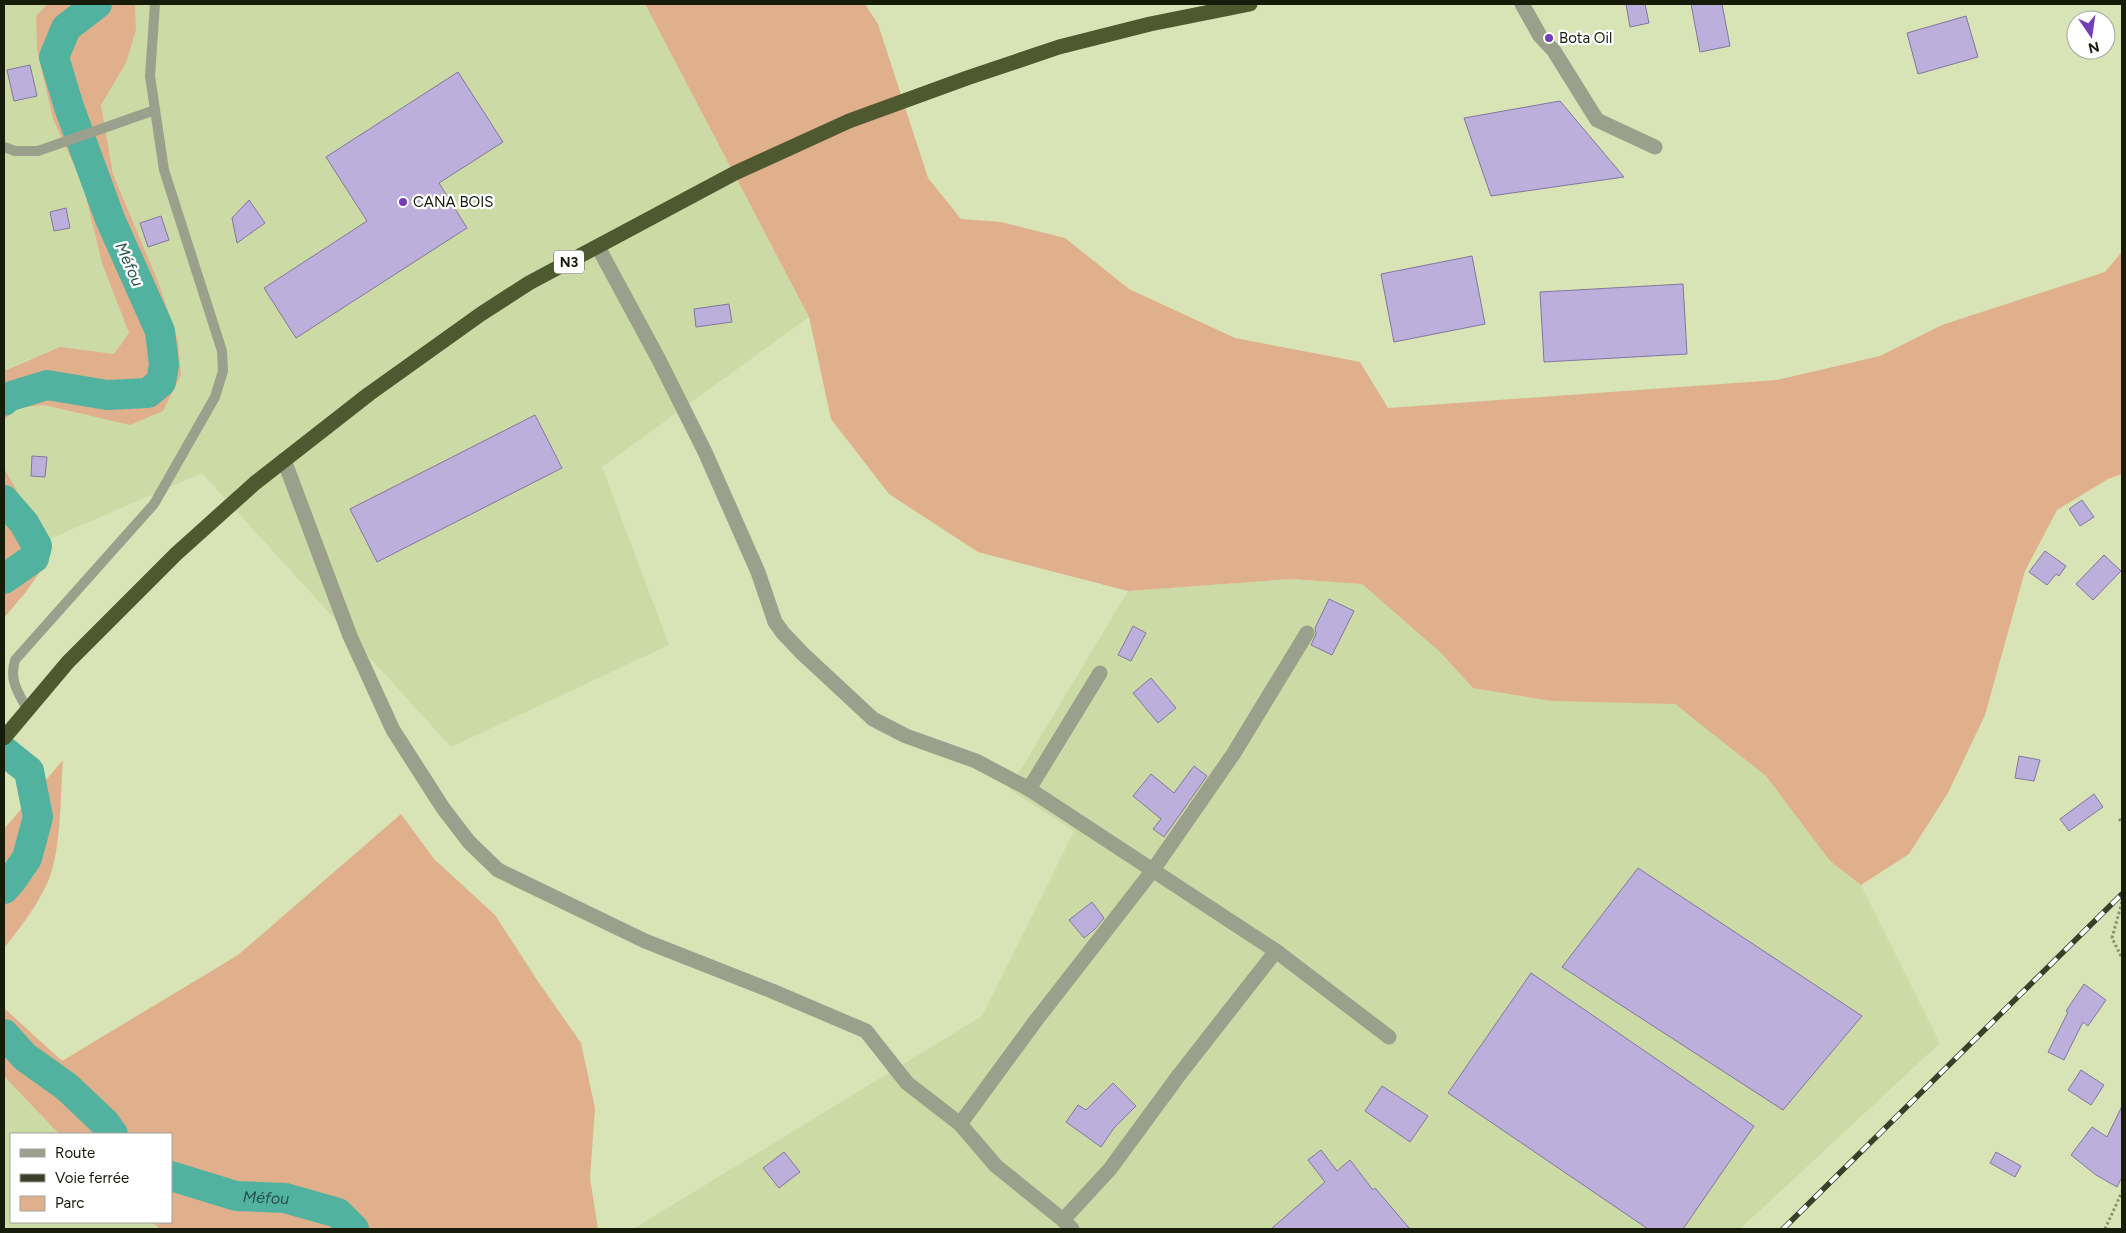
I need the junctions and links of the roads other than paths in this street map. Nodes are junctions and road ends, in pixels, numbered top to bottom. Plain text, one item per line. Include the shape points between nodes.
1 (155, 4) edge
2 (1250, 4) edge
3 (1522, 4) edge
4 (155, 110) junction
5 (4, 147) edge
6 (1655, 147) dead end
7 (598, 247) junction
8 (284, 460) junction
9 (1307, 633) dead end
10 (1100, 673) dead end
11 (27, 709) junction
12 (7, 734) edge
13 (1029, 789) junction
14 (1153, 870) junction
15 (1276, 951) junction
16 (1389, 1037) dead end
17 (960, 1124) junction
18 (1067, 1224) edge

1 - 4 lane via 150,76
2 - 7 highway, N3 via 1068,45 966,78 791,147 735,173
3 - 6 street via 1598,120
4 - 5 lane via 38,151 15,151
4 - 11 lane via 164,170 222,351 223,371 216,397 154,504 15,660 12,672 14,685
7 - 8 highway, N3 via 529,283 480,314
7 - 13 street via 705,452 758,572 775,622 783,634 873,719 906,736 976,761
8 - 11 highway, N3 via 176,554 68,662
8 - 17 street via 350,636 393,730 469,842 498,870 645,941 866,1031 907,1083
9 - 14 street via 1234,753
10 - 13 street
11 - 12 highway, N3
13 - 14 street
14 - 15 street
14 - 17 street
15 - 16 street
15 - 18 street
17 - 18 street via 996,1166

